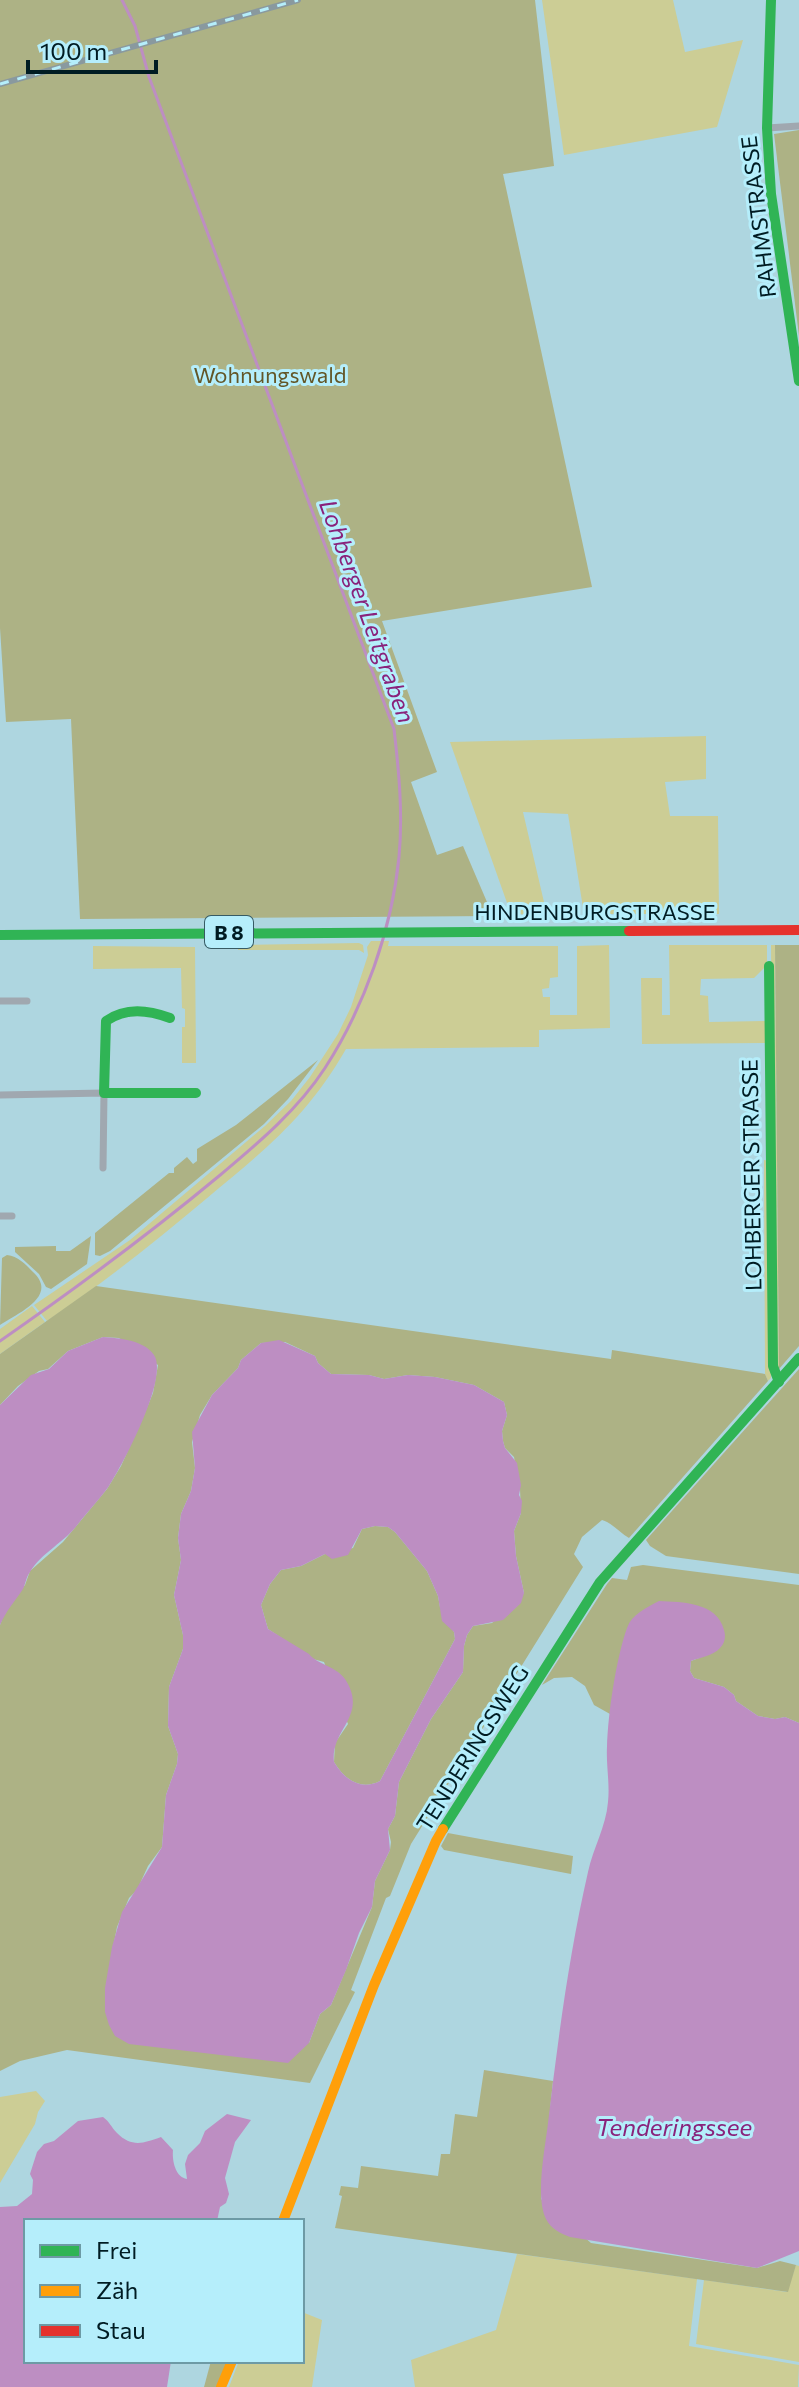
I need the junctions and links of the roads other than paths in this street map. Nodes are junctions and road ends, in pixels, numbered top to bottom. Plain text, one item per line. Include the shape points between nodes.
1 (771, 0) edge
2 (799, 126) edge
3 (767, 128) junction
4 (799, 381) edge
5 (799, 930) edge
6 (0, 935) edge
7 (769, 966) dead end
8 (0, 1001) edge
9 (27, 1001) dead end
10 (170, 1018) dead end
11 (104, 1093) junction
12 (196, 1093) dead end
13 (0, 1095) edge
14 (103, 1168) dead end
15 (0, 1216) edge
16 (12, 1216) dead end
17 (799, 1358) edge
18 (779, 1382) junction
19 (284, 2219) edge
20 (231, 2363) edge
21 (221, 2387) edge

1 - 3 street, RAHMSTRASSE
2 - 3 street
3 - 4 street, RAHMSTRASSE via 771,194
5 - 6 street, HINDENBURGSTRASSE / B 8
7 - 18 street, LOHBERGER STRASSE via 773,1366
8 - 9 street
10 - 11 street via 153,1011 116,1012 106,1021
11 - 12 street
11 - 13 street
11 - 14 street
15 - 16 street
17 - 18 street, TENDERINGSWEG
18 - 19 street, TENDERINGSWEG via 600,1582 436,1841
20 - 21 street

